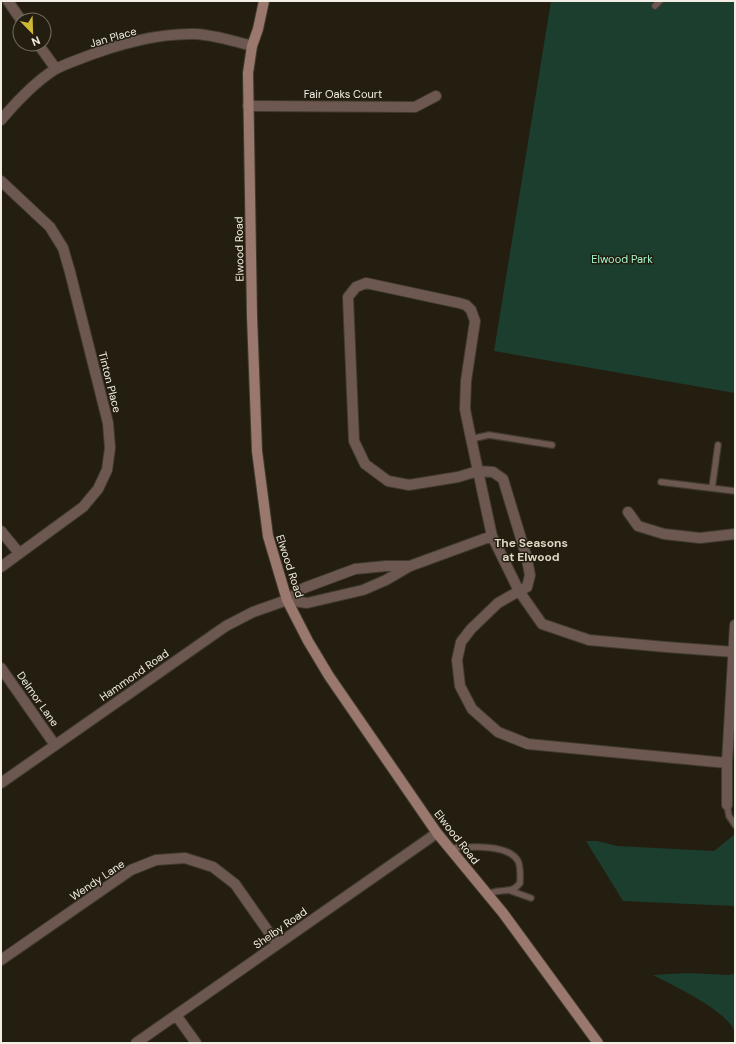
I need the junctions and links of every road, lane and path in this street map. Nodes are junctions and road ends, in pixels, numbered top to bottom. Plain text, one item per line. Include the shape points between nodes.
1 (8, 1) edge
2 (264, 1) edge
3 (660, 1) edge
4 (655, 6) dead end
5 (16, 12) edge
6 (252, 46) junction
7 (44, 52) edge
8 (56, 69) junction
9 (436, 96) dead end
10 (248, 106) junction
11 (1, 120) edge
12 (1, 181) edge
13 (471, 439) junction
14 (552, 445) dead end
15 (718, 445) dead end
16 (478, 471) junction
17 (662, 482) dead end
18 (712, 488) junction
19 (735, 490) edge
20 (628, 512) dead end
21 (1, 531) edge
22 (735, 534) edge
23 (492, 536) junction
24 (19, 553) junction
25 (410, 566) junction
26 (1, 567) edge
27 (519, 591) junction
28 (287, 600) junction
29 (735, 625) edge
30 (734, 652) junction
31 (1, 668) edge
32 (55, 745) junction
33 (727, 763) junction
34 (1, 783) edge
35 (727, 805) joint
36 (735, 825) edge
37 (437, 833) junction
38 (450, 848) junction
39 (511, 890) junction
40 (487, 894) junction
41 (531, 898) dead end
42 (277, 944) junction
43 (1, 960) edge
44 (176, 1015) junction
45 (136, 1043) edge
46 (196, 1043) edge
47 (598, 1043) edge

1 - 5 street
2 - 6 main road, Elwood Road
3 - 4 lane
6 - 8 street, Jan Place via 196,34 173,34 92,54
6 - 10 main road, Elwood Road via 248,73
7 - 8 street
8 - 11 street, Jan Place via 36,83
9 - 10 street, Fair Oaks Court via 415,107
10 - 28 main road, Elwood Road via 257,451 268,536
12 - 24 street, Tinton Place via 50,227 63,248 108,423 110,448 107,470 98,489 84,507
13 - 14 lane via 489,435
13 - 16 street
13 - 16 street via 465,409 466,381 475,320 471,310 460,303 389,287 366,283 356,287 348,297 354,442 365,464 388,481 409,485
15 - 18 lane
16 - 23 street
16 - 27 street via 493,472 503,479 530,575 527,587
17 - 18 lane
18 - 19 lane
20 - 22 street via 638,526 664,534 700,538
21 - 24 street
23 - 25 street
23 - 27 street
24 - 26 street, Tinton Place
25 - 28 street via 355,569 304,588
25 - 28 street via 363,590 307,603
27 - 30 street via 542,624 589,640
27 - 33 street via 498,603 471,629 461,642 457,660 460,686 472,710 498,732 528,744
28 - 32 street, Hammond Road via 253,612 226,626
28 - 37 main road, Elwood Road via 329,676
29 - 30 street
30 - 33 street
31 - 32 street, Delmor Lane
32 - 34 street, Hammond Road
33 - 35 street
35 - 36 lane via 729,817
37 - 38 main road, Elwood Road
37 - 42 street, Shelby Road
38 - 39 lane via 479,847 509,852 519,862 520,883
38 - 40 main road, Elwood Road
39 - 40 lane
39 - 41 lane
40 - 47 main road, Elwood Road
42 - 43 street, Wendy Lane via 235,884 213,867 185,858 156,860 130,870
42 - 44 street, Shelby Road
44 - 45 street, Shelby Road
44 - 46 street

